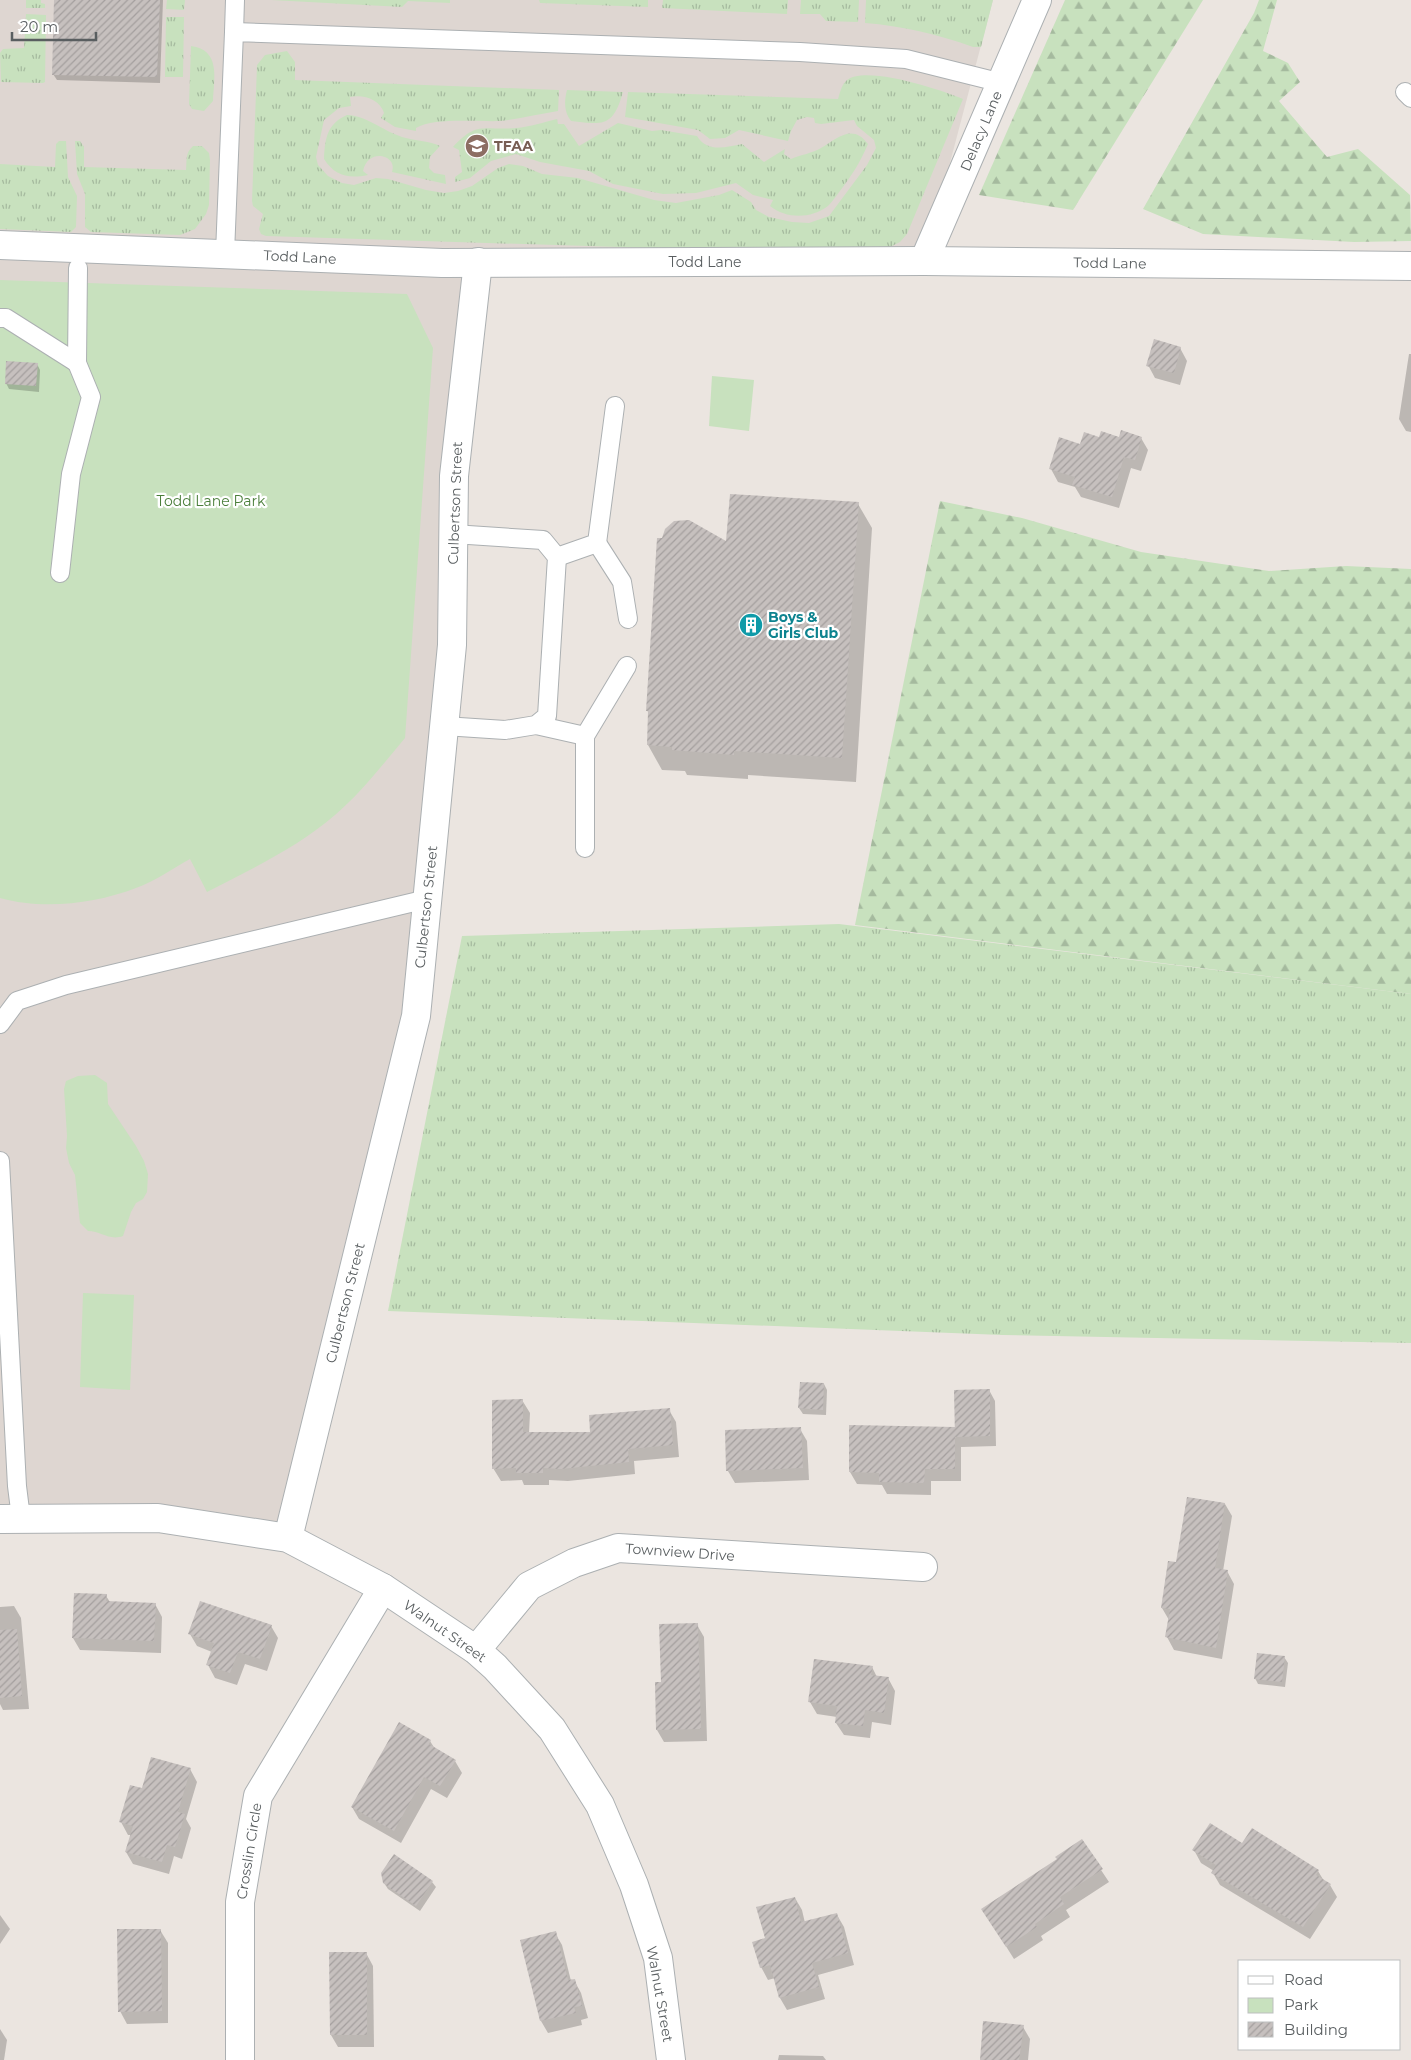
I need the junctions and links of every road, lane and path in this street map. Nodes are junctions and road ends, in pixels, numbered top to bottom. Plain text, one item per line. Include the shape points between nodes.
1 (235, 0) edge
2 (1037, 0) edge
3 (234, 32) junction
4 (1002, 83) junction
5 (0, 245) edge
6 (225, 253) junction
7 (924, 261) junction
8 (478, 262) junction
9 (1411, 266) edge
10 (78, 268) dead end
11 (0, 318) edge
12 (77, 363) junction
13 (615, 406) dead end
14 (453, 534) junction
15 (597, 543) junction
16 (557, 558) junction
17 (60, 573) dead end
18 (628, 619) dead end
19 (627, 666) dead end
20 (542, 720) junction
21 (444, 726) junction
22 (585, 736) junction
23 (585, 848) dead end
24 (427, 900) junction
25 (0, 1024) edge
26 (0, 1161) edge
27 (11, 1519) edge
28 (288, 1538) junction
29 (923, 1567) dead end
30 (383, 1588) junction
31 (476, 1650) junction
32 (240, 2060) edge
33 (671, 2060) edge

1 - 3 lane
2 - 4 street, Delacy Lane
3 - 4 lane via 906,59
3 - 6 lane
4 - 7 street, Delacy Lane
5 - 6 street, Todd Lane
6 - 8 street, Todd Lane
7 - 8 street, Todd Lane
7 - 9 street, Todd Lane
8 - 14 street, Culbertson Street via 454,476
10 - 12 lane
11 - 12 lane via 6,318
12 - 17 lane via 91,397 71,474
13 - 15 lane
14 - 16 lane via 543,540
14 - 21 street, Culbertson Street via 452,645
15 - 16 lane
15 - 18 lane via 622,582
16 - 20 lane
19 - 22 lane
20 - 21 lane via 505,730
20 - 22 lane
21 - 24 street, Culbertson Street
22 - 23 lane
24 - 25 lane via 66,985 17,1001
24 - 28 street, Culbertson Street via 416,1016
26 - 27 lane via 17,1486
27 - 28 street, Walnut Street via 158,1518
28 - 30 street, Walnut Street
29 - 31 street, Townview Drive via 618,1548 574,1563 529,1586
30 - 31 street, Walnut Street
30 - 32 street, Crosslin Circle via 258,1796 240,1902
31 - 33 street, Walnut Street via 552,1729 600,1805 634,1885 658,1958

